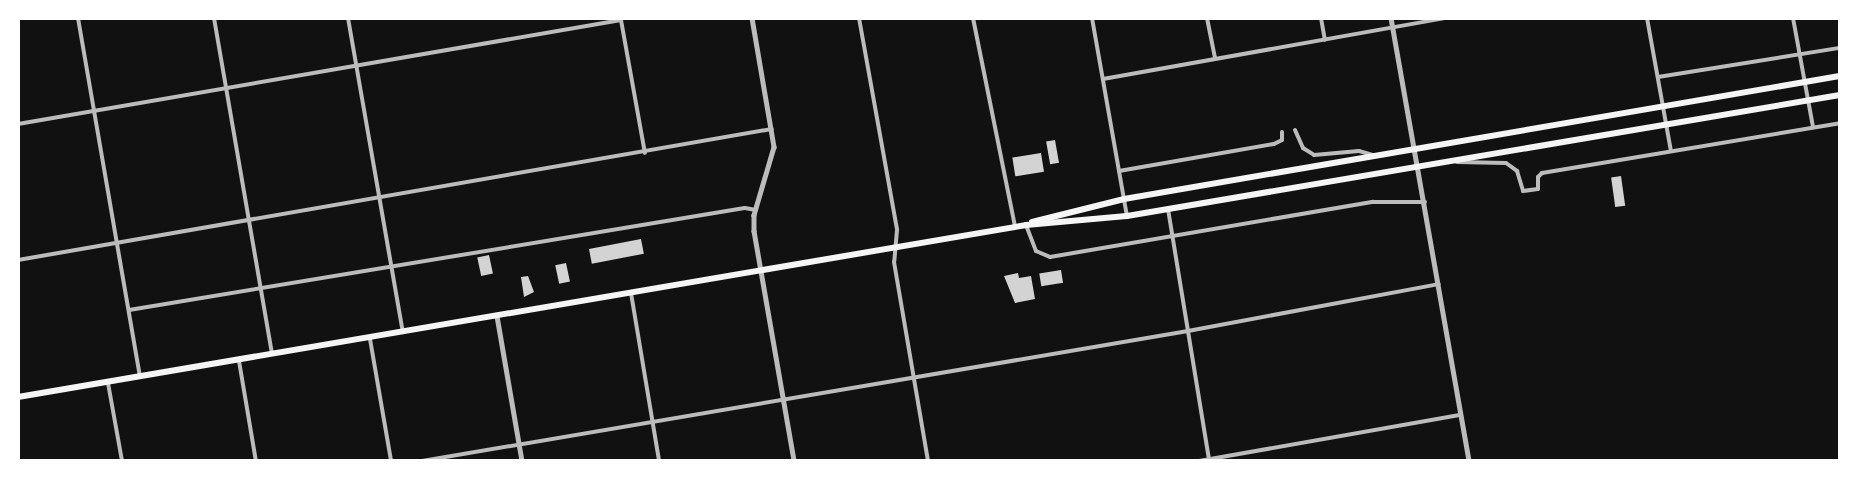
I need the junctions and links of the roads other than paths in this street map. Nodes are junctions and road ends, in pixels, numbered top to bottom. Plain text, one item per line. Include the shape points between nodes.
1 (78, 18) edge
2 (214, 18) edge
3 (348, 18) edge
4 (752, 18) edge
5 (859, 18) edge
6 (973, 18) edge
7 (1092, 18) edge
8 (1207, 18) edge
9 (1321, 18) edge
10 (1391, 18) edge
11 (1445, 18) edge
12 (1647, 18) edge
13 (1793, 18) edge
14 (1392, 28) junction
15 (1325, 40) junction
16 (1840, 48) edge
17 (1800, 55) junction
18 (1215, 58) junction
19 (357, 67) junction
20 (1840, 76) edge
21 (1658, 77) junction
22 (1103, 79) junction
23 (1805, 82) junction
24 (226, 89) junction
25 (1840, 95) edge
26 (1808, 101) junction
27 (1663, 107) junction
28 (95, 111) junction
29 (1840, 123) edge
30 (18, 124) edge
31 (1666, 124) junction
32 (1813, 127) junction
33 (772, 129) junction
34 (1295, 130) dead end
35 (1282, 132) dead end
36 (1415, 147) junction
37 (1671, 151) junction
38 (645, 153) junction
39 (1373, 155) junction
40 (1450, 160) junction
41 (1418, 165) junction
42 (1119, 171) junction
43 (1124, 199) junction
44 (378, 200) junction
45 (1425, 202) junction
46 (1168, 209) junction
47 (756, 210) junction
48 (1127, 216) junction
49 (248, 220) junction
50 (1026, 225) junction
51 (1016, 226) junction
52 (1173, 237) junction
53 (117, 243) junction
54 (895, 248) junction
55 (18, 260) edge
56 (391, 264) junction
57 (760, 270) junction
58 (1439, 284) junction
59 (259, 288) junction
60 (631, 293) junction
61 (129, 310) junction
62 (497, 316) junction
63 (1188, 331) junction
64 (403, 332) junction
65 (370, 339) junction
66 (273, 355) junction
67 (239, 361) junction
68 (914, 376) junction
69 (140, 377) junction
70 (108, 382) junction
71 (18, 397) edge
72 (783, 398) junction
73 (1461, 415) junction
74 (652, 421) junction
75 (519, 444) junction
76 (1209, 460) edge
77 (122, 461) edge
78 (256, 461) edge
79 (391, 461) edge
80 (422, 461) edge
81 (522, 461) edge
82 (659, 461) edge
83 (794, 461) edge
84 (928, 461) edge
85 (1199, 461) edge
86 (1469, 461) edge

1 - 28 street
2 - 24 street
3 - 19 street
4 - 33 street
5 - 54 street via 897,230
6 - 51 street
7 - 22 street
8 - 18 street
9 - 15 street
10 - 14 street
11 - 14 street
12 - 21 street
13 - 17 street
14 - 15 street
14 - 36 street
15 - 18 street
16 - 17 street
17 - 21 street
17 - 23 street
18 - 22 street
19 - 24 street
19 - 38 street via 621,20
19 - 44 street
20 - 23 main road
21 - 27 street
22 - 42 street
23 - 26 street
23 - 27 main road
24 - 28 street
24 - 49 street
25 - 26 main road
26 - 31 main road
26 - 32 street
27 - 31 street
27 - 36 main road
28 - 30 street
28 - 53 street
29 - 32 street
31 - 37 street
31 - 40 main road
32 - 37 street
33 - 38 street
33 - 47 street via 773,156
34 - 39 street via 1303,148 1314,155 1359,151
35 - 42 street via 1280,141 1266,146
36 - 39 main road
36 - 41 street
37 - 40 street via 1542,173 1538,189 1523,191 1517,171 1506,163
38 - 44 street
39 - 43 main road
40 - 41 main road
41 - 45 street
41 - 46 main road
42 - 43 street
43 - 48 street
43 - 50 main road
44 - 49 street
44 - 56 street
45 - 52 street via 1373,202
45 - 58 street
46 - 48 main road
46 - 52 street
47 - 56 street via 745,208
47 - 57 street via 754,231
48 - 50 main road
49 - 53 street
49 - 59 street
50 - 51 main road
50 - 52 street via 1035,250 1050,257
51 - 54 main road
52 - 63 street
53 - 55 street
53 - 61 street
54 - 57 main road
54 - 68 street
56 - 59 street
56 - 64 street
57 - 60 main road
57 - 72 street
58 - 63 street
58 - 73 street
59 - 61 street
59 - 66 street
60 - 62 main road
60 - 74 street
61 - 69 street
62 - 64 main road
62 - 75 street
63 - 68 street
63 - 76 street
64 - 65 main road
65 - 66 main road
65 - 79 street
66 - 67 main road
67 - 69 main road
67 - 78 street
68 - 72 street
68 - 84 street
69 - 70 main road
70 - 71 main road
70 - 77 street
72 - 74 street
72 - 83 street
73 - 76 street
73 - 86 street
74 - 75 street
74 - 82 street
75 - 80 street
75 - 81 street
76 - 85 street

